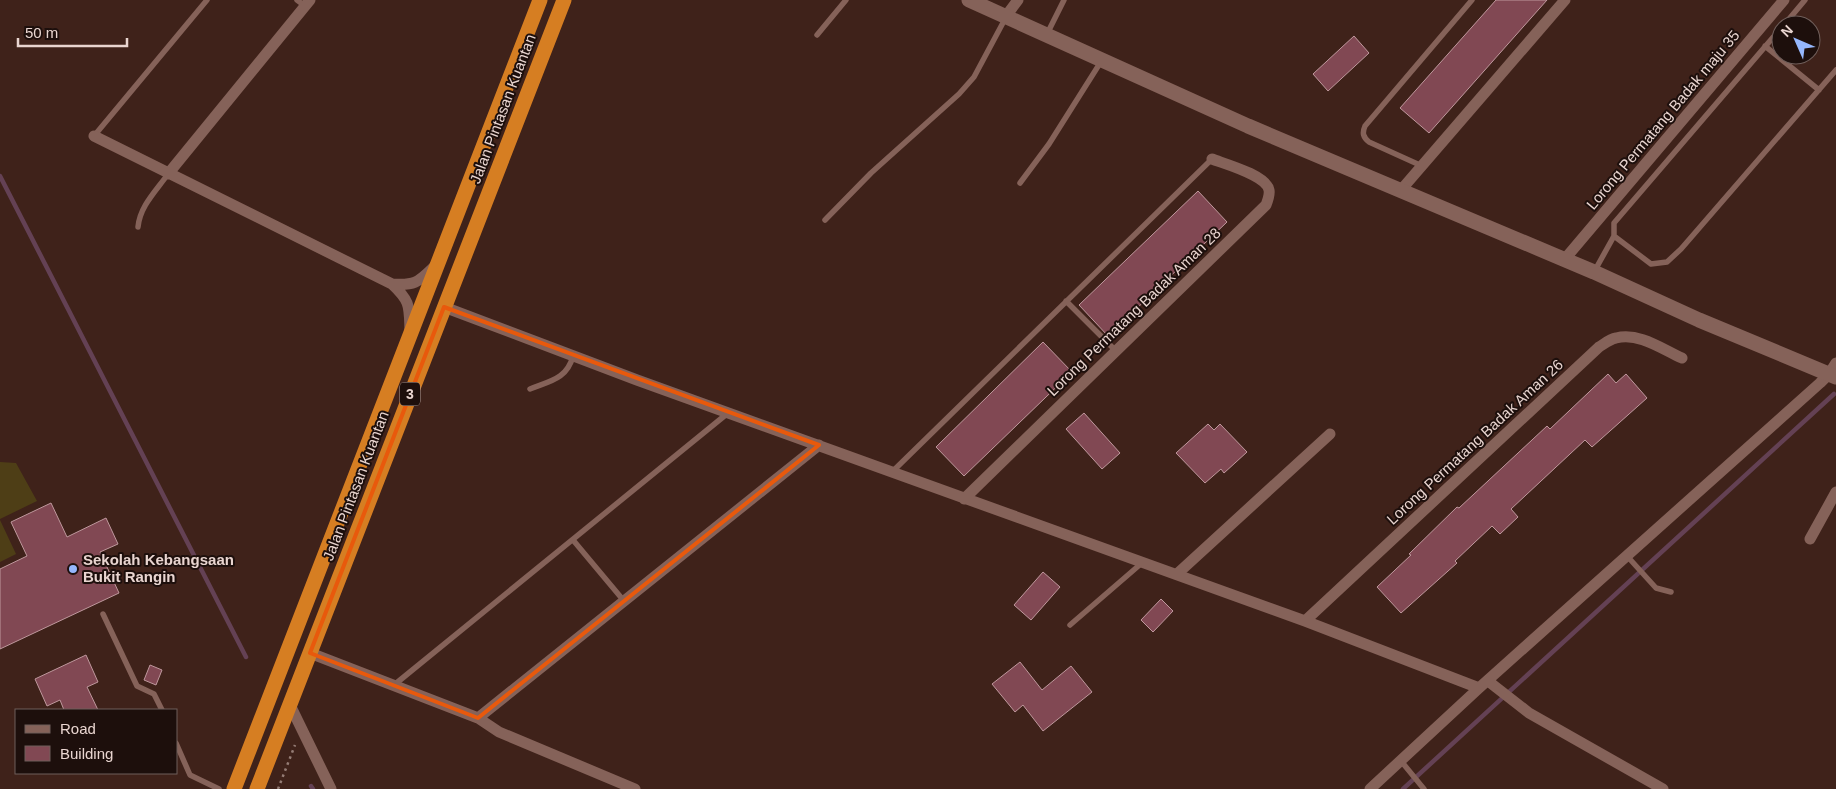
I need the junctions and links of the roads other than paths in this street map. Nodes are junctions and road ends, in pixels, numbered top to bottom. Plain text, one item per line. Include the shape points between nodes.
1 (207, 0) edge
2 (540, 0) edge
3 (564, 0) edge
4 (846, 0) edge
5 (969, 0) edge
6 (1018, 0) edge
7 (1064, 0) edge
8 (1472, 0) edge
9 (1565, 0) edge
10 (1784, 0) edge
11 (1805, 0) edge
12 (304, 2) edge
13 (1792, 15) edge
14 (1006, 16) junction
15 (1047, 34) junction
16 (818, 35) dead end
17 (1771, 40) edge
18 (1766, 46) junction
19 (1102, 59) junction
20 (1836, 70) edge
21 (1818, 90) junction
22 (94, 136) joint
23 (1212, 159) joint
24 (1422, 166) junction
25 (168, 174) junction
26 (1020, 183) dead end
27 (1401, 190) junction
28 (826, 220) dead end
29 (138, 227) dead end
30 (1614, 236) junction
31 (1564, 260) junction
32 (438, 263) junction
33 (1594, 272) junction
34 (392, 284) junction
35 (1066, 301) junction
36 (444, 307) junction
37 (410, 338) junction
38 (1116, 351) junction
39 (572, 356) junction
40 (1682, 358) dead end
41 (1834, 371) edge
42 (530, 389) dead end
43 (728, 413) junction
44 (1330, 434) dead end
45 (819, 445) junction
46 (893, 471) junction
47 (1836, 492) edge
48 (964, 498) junction
49 (1810, 538) dead end
50 (573, 540) junction
51 (1627, 556) junction
52 (1143, 562) junction
53 (1177, 574) junction
54 (1671, 592) dead end
55 (624, 601) junction
56 (103, 614) dead end
57 (1305, 621) junction
58 (1070, 625) dead end
59 (310, 653) junction
60 (394, 685) junction
61 (1484, 685) junction
62 (290, 705) junction
63 (162, 709) edge
64 (478, 718) junction
65 (178, 748) edge
66 (1401, 761) junction
67 (1423, 787) edge
68 (218, 789) edge
69 (234, 789) edge
70 (257, 789) edge
71 (331, 789) edge
72 (635, 789) edge
73 (1370, 789) edge
74 (1663, 789) edge

1 - 22 lane
2 - 32 highway, Jalan Pintasan Kuantan / 3
3 - 36 highway, Jalan Pintasan Kuantan / 3
4 - 16 lane
5 - 14 street
6 - 14 street
7 - 15 lane
8 - 24 lane via 1363,131 1369,142
9 - 24 street
10 - 31 street, Lorong Permatang Badak maju 35
11 - 13 lane
12 - 25 street
14 - 15 street
14 - 28 lane via 974,78 960,94 871,173
15 - 19 street
17 - 18 lane
18 - 21 lane
18 - 30 lane via 1614,223
19 - 26 lane via 1050,144
19 - 27 street via 1248,126
20 - 21 lane
21 - 30 lane via 1667,262 1651,264
22 - 25 street
23 - 35 lane
23 - 38 street, Lorong Permatang Badak Aman 28 via 1267,183 1270,190 1266,205
24 - 27 street
25 - 29 lane via 142,209
25 - 34 street
27 - 31 street
30 - 33 lane
31 - 33 street
32 - 34 street via 416,283 408,286
32 - 37 highway, Jalan Pintasan Kuantan / 3
33 - 41 street via 1699,320
34 - 37 street via 405,296 408,305
35 - 38 lane
35 - 46 lane
36 - 39 street
36 - 59 highway, Jalan Pintasan Kuantan / 3
37 - 69 highway, Jalan Pintasan Kuantan / 3
38 - 48 street, Lorong Permatang Badak Aman 28
39 - 42 lane via 570,366 560,376
39 - 43 street
40 - 57 street, Lorong Permatang Badak Aman 26 via 1630,336 1614,338 1599,348
41 - 51 street
43 - 45 street
43 - 50 lane
44 - 53 street
45 - 46 street
45 - 55 street
46 - 48 street
47 - 49 street
48 - 52 street
50 - 55 lane
50 - 60 lane
51 - 54 lane via 1656,588
51 - 61 street
52 - 53 street
52 - 58 lane
53 - 57 street
55 - 64 street
56 - 63 lane via 137,686 154,694
57 - 61 street
59 - 60 street
59 - 62 highway, Jalan Pintasan Kuantan / 3
60 - 64 street
61 - 66 street
61 - 74 street via 1502,692 1530,713
62 - 70 highway, Jalan Pintasan Kuantan / 3
62 - 71 street
64 - 72 street via 499,732
65 - 68 lane via 190,775
66 - 67 lane
66 - 73 street

